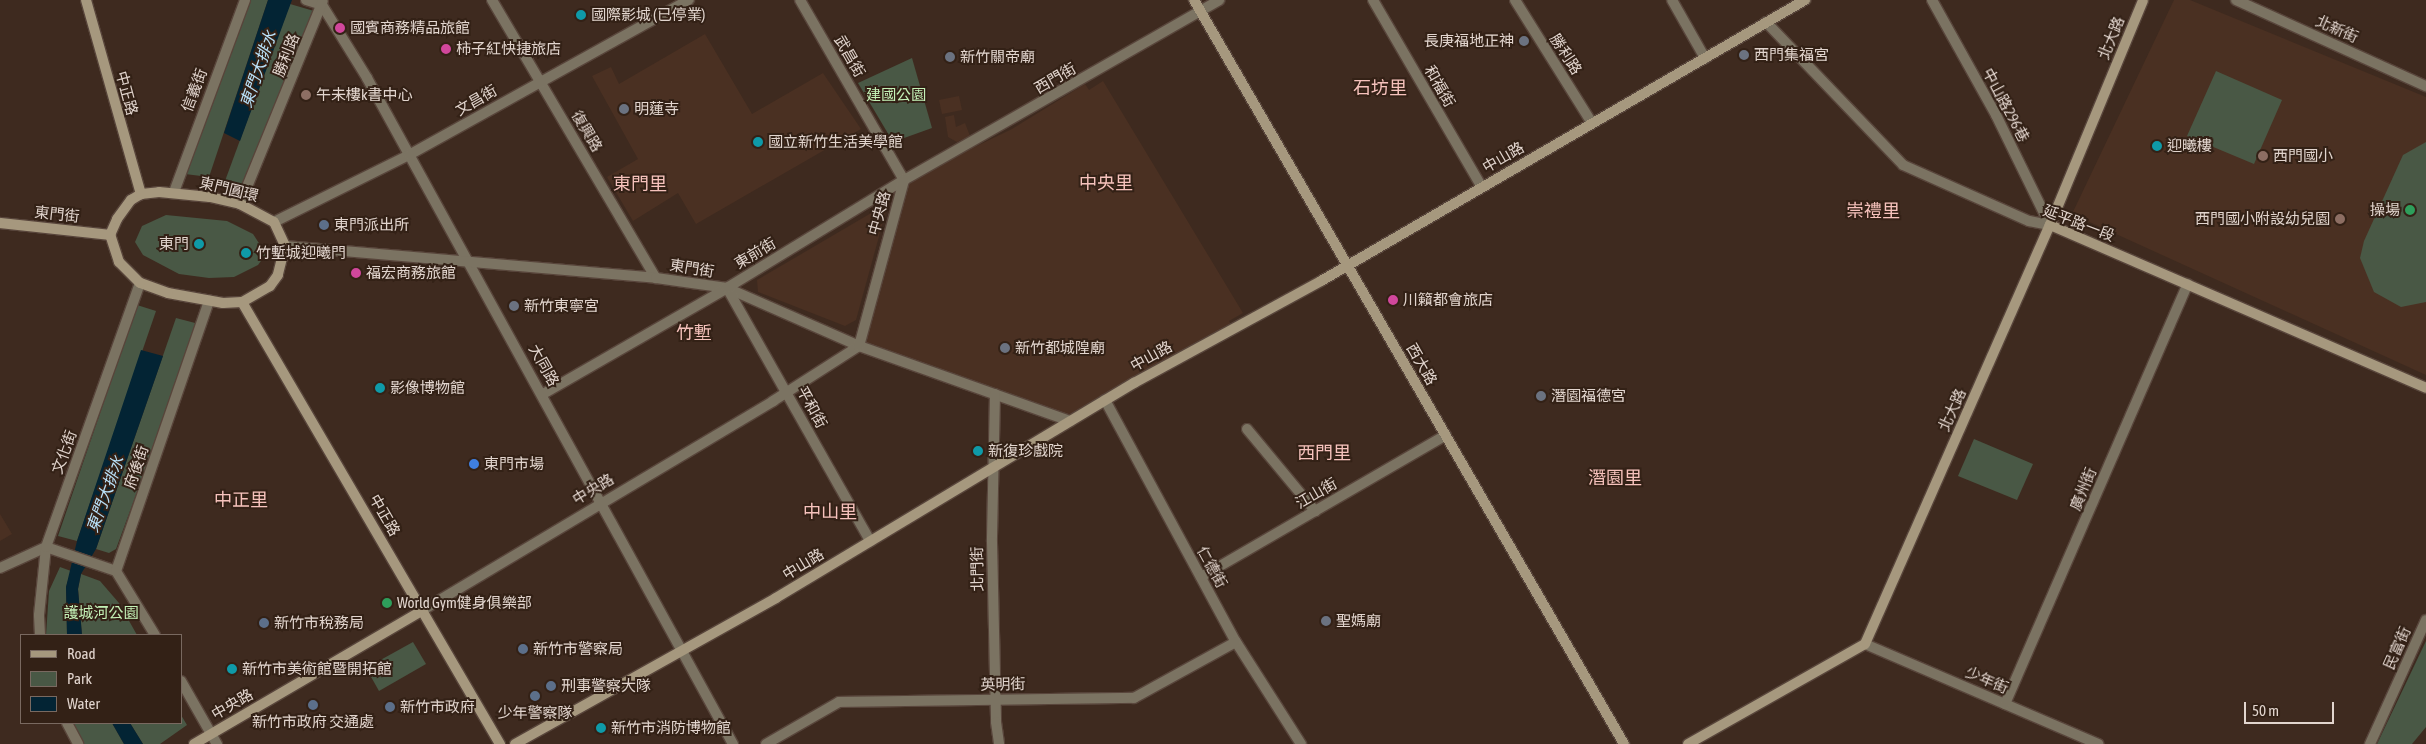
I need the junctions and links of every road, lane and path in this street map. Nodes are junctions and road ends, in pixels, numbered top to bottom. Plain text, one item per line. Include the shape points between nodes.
1 (86, 0) edge
2 (245, 0) edge
3 (306, 0) edge
4 (492, 0) edge
5 (689, 0) edge
6 (800, 0) edge
7 (1194, 0) edge
8 (1219, 0) edge
9 (1373, 0) edge
10 (1515, 0) edge
11 (1672, 0) edge
12 (1805, 0) edge
13 (1932, 0) edge
14 (2143, 0) edge
15 (2236, 0) edge
16 (323, 3) edge
17 (1200, 11) junction
18 (1766, 22) junction
19 (1704, 58) junction
20 (540, 81) junction
21 (2426, 86) edge
22 (1592, 123) junction
23 (409, 155) junction
24 (904, 180) junction
25 (1482, 187) junction
26 (174, 192) junction
27 (141, 194) junction
28 (240, 204) junction
29 (274, 222) junction
30 (0, 223) edge
31 (2050, 225) junction
32 (110, 235) junction
33 (285, 246) junction
34 (471, 264) junction
35 (1348, 264) junction
36 (656, 278) junction
37 (140, 283) junction
38 (2188, 284) junction
39 (727, 288) junction
40 (209, 301) junction
41 (242, 302) junction
42 (859, 346) junction
43 (2426, 388) edge
44 (787, 392) junction
45 (543, 394) junction
46 (995, 394) junction
47 (1105, 400) junction
48 (1070, 421) junction
49 (1247, 429) dead end
50 (1446, 434) junction
51 (993, 467) junction
52 (599, 502) junction
53 (1315, 511) junction
54 (870, 542) junction
55 (46, 547) junction
56 (0, 568) edge
57 (116, 571) junction
58 (1201, 577) junction
59 (423, 610) junction
60 (2426, 620) edge
61 (40, 634) edge
62 (154, 634) edge
63 (1236, 642) junction
64 (1865, 644) junction
65 (681, 650) junction
66 (182, 683) edge
67 (995, 699) junction
68 (2005, 704) junction
69 (67, 724) edge
70 (211, 733) junction
71 (78, 744) edge
72 (194, 744) edge
73 (217, 744) edge
74 (500, 744) edge
75 (515, 744) edge
76 (733, 744) edge
77 (766, 744) edge
78 (999, 744) edge
79 (1301, 744) edge
80 (1624, 744) edge
81 (1688, 744) edge
82 (2098, 744) edge
83 (2370, 744) edge

1 - 27 street, 中正路
2 - 26 street, 信義街
3 - 16 street
4 - 20 street, 復興路
5 - 20 street, 文昌街
6 - 24 street, 武昌街
7 - 17 street, 西大路
8 - 17 street, 西門街
9 - 25 street, 和福街
10 - 22 street, 勝利路
11 - 19 street
12 - 18 street, 中山路
13 - 31 street, 中山路296巷 via 1996,115
14 - 31 street, 北大路
15 - 21 street, 北新街
16 - 23 street, 大同路
16 - 28 street, 勝利路
17 - 24 street, 西門街
17 - 35 street, 西大路
18 - 19 street, 中山路
18 - 31 street, 延平路一段 via 1903,165 2030,221
19 - 22 street, 中山路
20 - 23 street, 文昌街
20 - 36 street, 復興路
22 - 25 street, 中山路
23 - 29 street, 文昌街
23 - 34 street, 大同路
24 - 39 street, 東前街
24 - 42 street, 中央路
25 - 35 street, 中山路
26 - 27 street, 東門圓環
26 - 28 street, 東門圓環
27 - 32 street via 124,208
28 - 29 street, 東門圓環
29 - 33 street
30 - 32 street, 東門街
31 - 38 street, 延平路一段
31 - 64 street, 北大路
32 - 37 street via 119,262
33 - 34 street, 東門街
33 - 41 street via 278,275 270,286
34 - 36 street, 東門街
34 - 45 street, 大同路
35 - 47 street, 中山路
35 - 50 street, 西大路
36 - 39 street, 東門街
37 - 40 street via 168,293
37 - 55 street, 文化街
38 - 43 street, 延平路一段
38 - 68 street, 廣州街
39 - 42 street, 東門街
39 - 44 street, 平和街
39 - 45 street, 東前街
40 - 41 street
40 - 57 street, 府後街
41 - 59 street, 中正路
42 - 44 street, 中央路
42 - 46 street, 東門街
44 - 52 street, 中央路
44 - 54 street, 平和街
45 - 52 street, 大同路
46 - 48 street, 東門街
46 - 51 street, 北門街
47 - 48 street, 中山路
47 - 58 street, 仁德街
48 - 51 street, 中山路
49 - 53 street
50 - 53 street, 江山街
50 - 80 street, 西大路
51 - 54 street, 中山路
51 - 67 street, 北門街
52 - 59 street, 中央路
52 - 65 street, 大同路
53 - 58 street, 江山街
54 - 65 street, 中山路
55 - 56 street
55 - 57 street
55 - 61 street, 文化街
57 - 62 street
58 - 63 street, 仁德街
59 - 70 street, 中央路
59 - 74 street, 中正路
60 - 83 street, 民富街
63 - 67 street, 英明街 via 1134,698
63 - 79 street, 仁德街
64 - 68 street, 少年街
64 - 81 street
65 - 75 street, 中山路
65 - 76 street, 大同路
66 - 70 street
67 - 77 street, 英明街 via 840,702
67 - 78 street, 北門街
68 - 82 street, 少年街
69 - 71 street
70 - 72 street, 中央路
70 - 73 street

